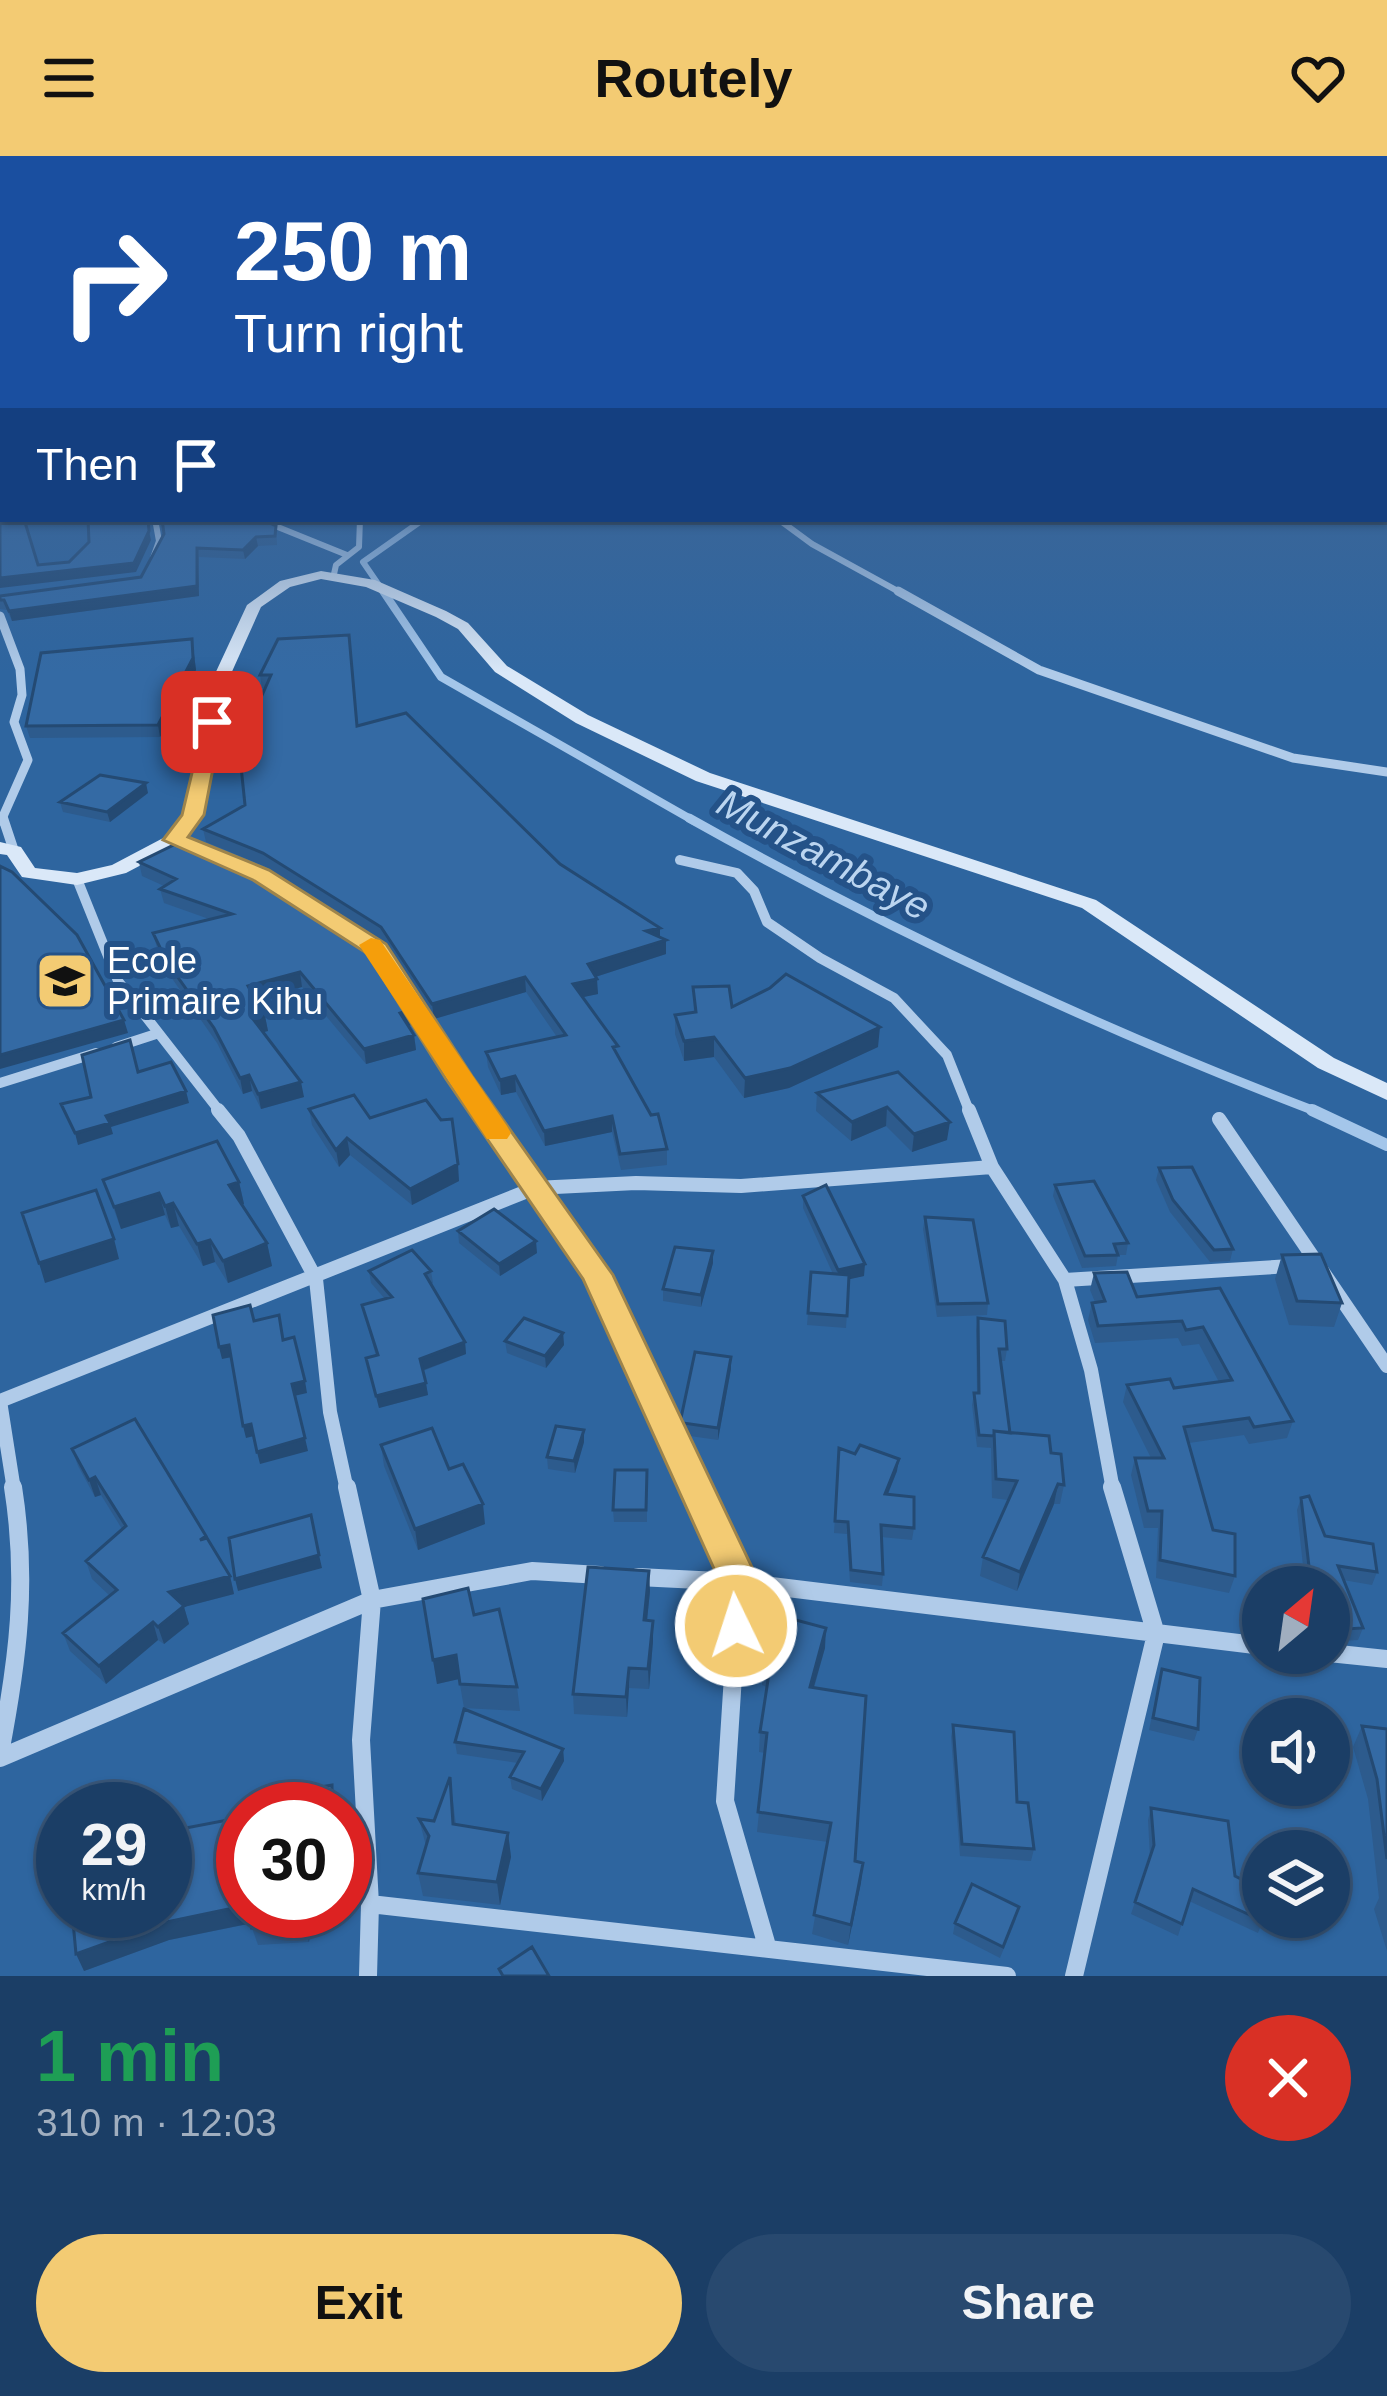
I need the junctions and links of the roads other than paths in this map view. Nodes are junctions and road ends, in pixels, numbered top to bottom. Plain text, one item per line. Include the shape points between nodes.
1 (156, 522) edge
2 (265, 522) edge
3 (360, 522) edge
4 (782, 522) edge
5 (346, 555) junction
6 (334, 574) junction
7 (147, 575) edge
8 (0, 616) edge
9 (1387, 772) edge
10 (174, 840) junction
11 (196, 848) edge
12 (7, 850) edge
13 (680, 860) dead end
14 (77, 878) junction
15 (346, 929) edge
16 (156, 1034) junction
17 (0, 1083) edge
18 (1387, 1092) edge
19 (1219, 1119) dead end
20 (992, 1167) junction
21 (535, 1188) junction
22 (1317, 1262) junction
23 (316, 1279) junction
24 (1065, 1280) junction
25 (1387, 1366) edge
26 (0, 1401) edge
27 (740, 1582) junction
28 (372, 1600) junction
29 (1156, 1634) junction
30 (1242, 1644) edge
31 (1350, 1655) edge
32 (1387, 1659) edge
33 (0, 1755) edge
34 (363, 1782) edge
35 (372, 1904) edge
36 (369, 1938) edge
37 (767, 1946) junction
38 (368, 1976) edge
39 (1006, 1976) edge
40 (1074, 1976) edge

1 - 7 street via 159,541
2 - 5 street
3 - 5 street via 359,547
4 - 9 street via 1040,670 1293,758
5 - 6 street
6 - 10 street via 285,584 255,605 222,676 193,815
6 - 18 street via 410,598 463,626 501,669 666,761 1089,904 1326,1063
8 - 12 street via 18,659 24,704 14,722 28,760 1,821
10 - 11 street
10 - 14 street via 119,869
12 - 14 street via 29,873
13 - 20 street via 736,874 767,922 894,998 924,1026 946,1055
14 - 16 street via 118,981
15 - 21 street via 377,949
16 - 17 street
16 - 23 street via 239,1136
19 - 22 street
20 - 21 street via 740,1186
20 - 24 street
21 - 23 street
21 - 27 street via 597,1275
22 - 24 street
22 - 25 street
23 - 26 street
23 - 28 street via 330,1412
24 - 29 street via 1091,1370 1108,1478
26 - 33 street via 23,1548 20,1651
27 - 28 street via 532,1571
27 - 29 street
27 - 37 street via 725,1801
28 - 33 street
28 - 34 street
29 - 30 street
29 - 40 street
31 - 32 street
35 - 37 street
36 - 38 street
37 - 39 street

